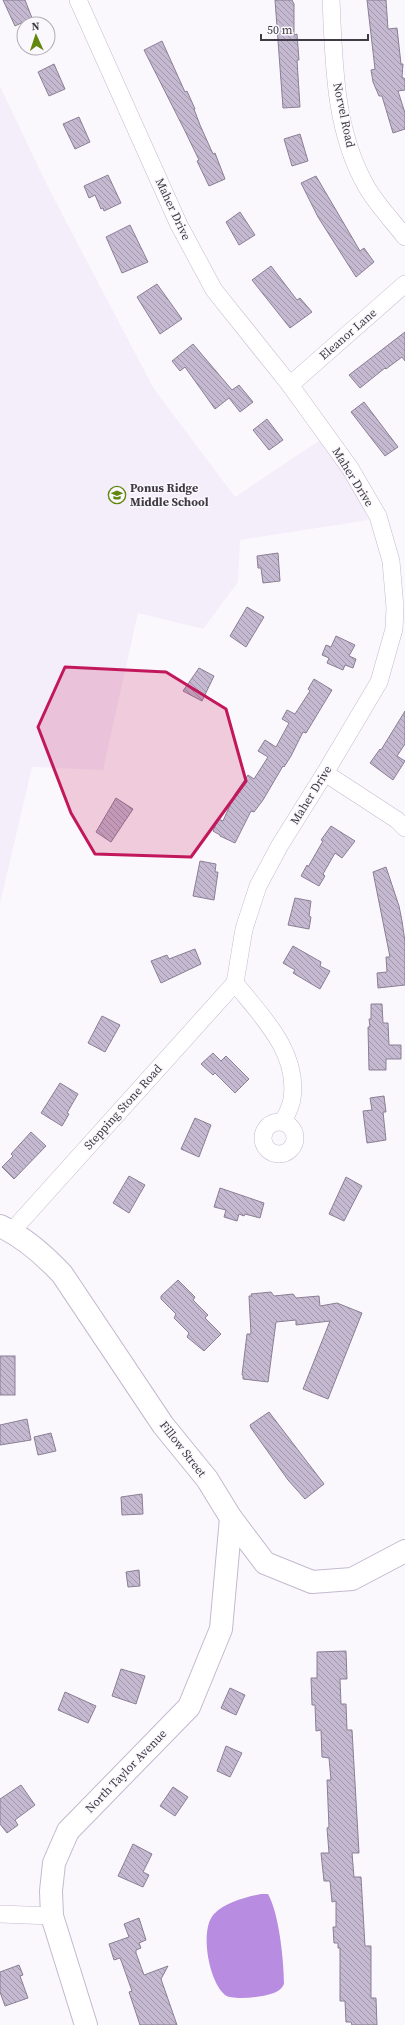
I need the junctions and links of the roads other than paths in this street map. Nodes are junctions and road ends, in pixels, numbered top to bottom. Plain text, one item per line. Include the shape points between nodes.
1 (78, 0) edge
2 (331, 0) edge
3 (405, 238) edge
4 (405, 284) edge
5 (290, 385) junction
6 (326, 773) junction
7 (405, 828) edge
8 (235, 983) junction
9 (283, 1122) dead end
10 (6, 1228) edge
11 (231, 1518) junction
12 (405, 1551) edge
13 (0, 1914) edge
14 (52, 1916) junction
15 (86, 2025) edge

1 - 5 street, Maher Drive via 179,225 214,290
2 - 3 street, Norvel Road via 336,86 348,142 365,184
4 - 5 street, Eleanor Lane
5 - 6 street, Maher Drive via 350,468 378,516 391,562 394,629 379,682
6 - 7 street
6 - 8 street, Maher Drive via 280,845 258,886 244,929
8 - 9 street via 279,1039 291,1070 292,1100
8 - 10 street, Stepping Stone Road
10 - 11 street, Fillow Street via 44,1255 62,1274 163,1425 207,1479
11 - 12 street, Fillow Street via 265,1563 312,1582 352,1579
11 - 14 street, North Taylor Avenue via 221,1629 189,1708 68,1831 54,1863
13 - 14 street
14 - 15 street, North Taylor Avenue

